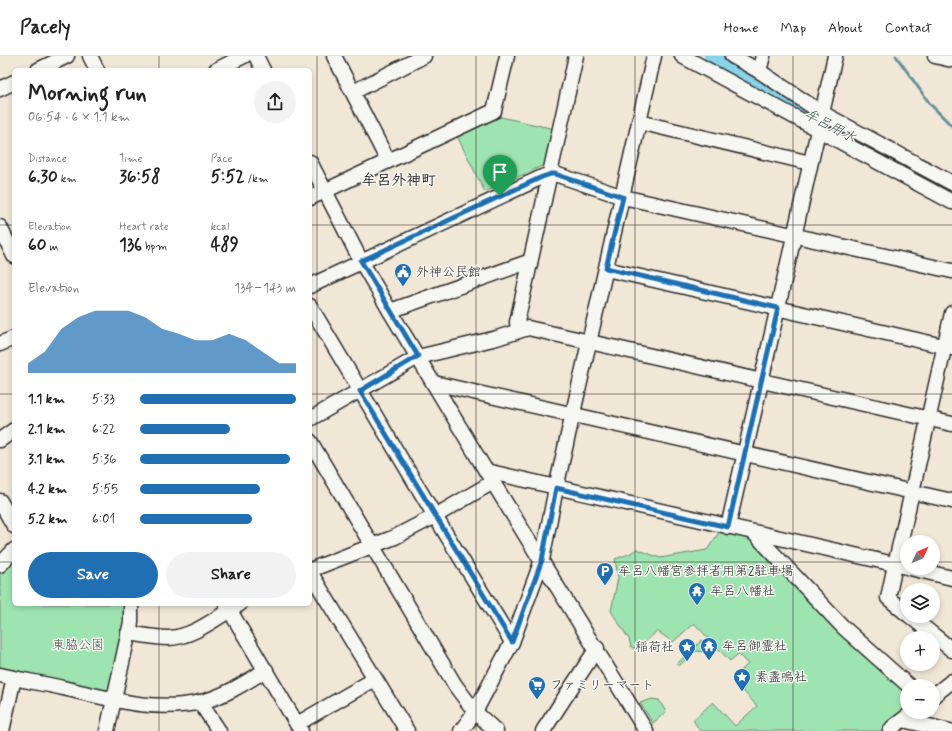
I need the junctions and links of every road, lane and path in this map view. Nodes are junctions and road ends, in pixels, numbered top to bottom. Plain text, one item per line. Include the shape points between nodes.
1 (67, 56) edge
2 (90, 56) edge
3 (244, 56) edge
4 (256, 56) edge
5 (334, 56) edge
6 (424, 56) edge
7 (576, 56) edge
8 (654, 56) edge
9 (682, 56) edge
10 (732, 56) edge
11 (763, 56) edge
12 (835, 56) edge
13 (935, 56) edge
14 (502, 58) edge
15 (952, 60) edge
16 (42, 68) edge
17 (96, 68) edge
18 (220, 68) edge
19 (262, 68) edge
20 (759, 71) junction
21 (12, 83) edge
22 (0, 89) edge
23 (353, 92) junction
24 (819, 121) junction
25 (639, 122) junction
26 (388, 161) junction
27 (810, 163) junction
28 (312, 166) edge
29 (551, 174) junction
30 (952, 183) edge
31 (325, 191) junction
32 (312, 197) edge
33 (623, 197) junction
34 (952, 202) edge
35 (0, 227) edge
36 (794, 235) junction
37 (12, 252) edge
38 (361, 261) junction
39 (530, 265) junction
40 (606, 268) junction
41 (952, 271) edge
42 (312, 285) edge
43 (778, 308) junction
44 (312, 309) edge
45 (390, 311) junction
46 (952, 313) edge
47 (518, 331) junction
48 (12, 339) edge
49 (590, 342) junction
50 (0, 344) edge
51 (948, 347) edge
52 (418, 356) junction
53 (760, 381) junction
54 (434, 383) junction
55 (360, 391) junction
56 (573, 416) junction
57 (312, 418) edge
58 (929, 419) junction
59 (952, 424) edge
60 (12, 431) edge
61 (0, 440) edge
62 (312, 444) edge
63 (745, 454) junction
64 (490, 476) junction
65 (556, 488) junction
66 (912, 492) junction
67 (0, 501) edge
68 (952, 501) edge
69 (435, 516) junction
70 (12, 522) edge
71 (728, 527) junction
72 (754, 533) junction
73 (907, 535) edge
74 (373, 546) junction
75 (12, 552) edge
76 (542, 560) junction
77 (0, 565) edge
78 (900, 566) edge
79 (312, 570) edge
80 (312, 574) edge
81 (900, 575) edge
82 (939, 575) edge
83 (952, 578) edge
84 (132, 606) edge
85 (232, 606) edge
86 (900, 608) edge
87 (919, 623) edge
88 (128, 633) junction
89 (512, 642) junction
90 (597, 648) junction
91 (952, 650) edge
92 (266, 670) junction
93 (0, 675) edge
94 (14, 678) junction
95 (375, 679) junction
96 (901, 679) edge
97 (952, 681) edge
98 (940, 690) edge
99 (114, 700) junction
100 (200, 702) junction
101 (474, 712) junction
102 (904, 719) edge
103 (916, 719) edge
104 (299, 728) edge
105 (2, 731) edge
106 (107, 731) edge
107 (219, 731) edge
108 (407, 731) edge
109 (461, 731) edge
110 (496, 731) edge
111 (543, 731) edge
112 (646, 731) edge
113 (890, 731) edge
114 (950, 731) edge

1 - 16 street
2 - 17 street
3 - 18 street
4 - 19 street
5 - 23 street
6 - 23 street
7 - 29 street
8 - 25 street
9 - 24 street
10 - 20 street
11 - 20 street
12 - 24 street
13 - 15 street
14 - 26 street via 494,111
20 - 24 street
21 - 22 street
23 - 26 street
24 - 27 street
24 - 30 street
24 - 34 street
25 - 27 street
25 - 33 street
26 - 31 street
27 - 36 street
28 - 31 street
29 - 33 street
29 - 38 street
29 - 39 street
31 - 32 street
31 - 38 street
33 - 36 street
33 - 40 street
35 - 37 street
36 - 41 street
36 - 43 street
38 - 42 street
38 - 45 street
39 - 45 street via 525,264
39 - 47 street via 516,322
40 - 43 street
40 - 49 street
43 - 51 street
43 - 53 street
44 - 55 street
45 - 52 street
46 - 51 street
47 - 49 street via 528,328
47 - 52 street
48 - 50 street
49 - 53 street
49 - 56 street
51 - 58 street
52 - 54 street
52 - 55 street
53 - 58 street
53 - 63 street
54 - 56 street
54 - 64 street
55 - 57 street
55 - 69 street
56 - 63 street
56 - 65 street
58 - 59 street
58 - 66 street
60 - 61 street
62 - 74 street
63 - 66 street
63 - 71 street
64 - 65 street
64 - 69 street
64 - 76 street
65 - 71 street
65 - 76 street
66 - 68 street
66 - 73 street
67 - 70 street
69 - 74 street
69 - 89 street
71 - 72 street
72 - 78 street
72 - 96 street via 843,628
74 - 79 street
74 - 101 street via 455,685
75 - 77 street
76 - 89 street
76 - 90 street
80 - 95 street
81 - 86 street via 888,598
82 - 83 street
84 - 88 street
85 - 88 street via 206,625 185,635 155,637
85 - 92 street
87 - 91 street
88 - 99 street
89 - 101 street
90 - 111 street
90 - 112 street
92 - 100 street via 225,694
92 - 104 street
93 - 94 street
94 - 99 street
94 - 105 street
95 - 104 street
95 - 108 street
97 - 98 street
99 - 100 street via 140,705 168,706
99 - 106 street
100 - 107 street
101 - 109 street
101 - 110 street
102 - 113 street
103 - 114 street

